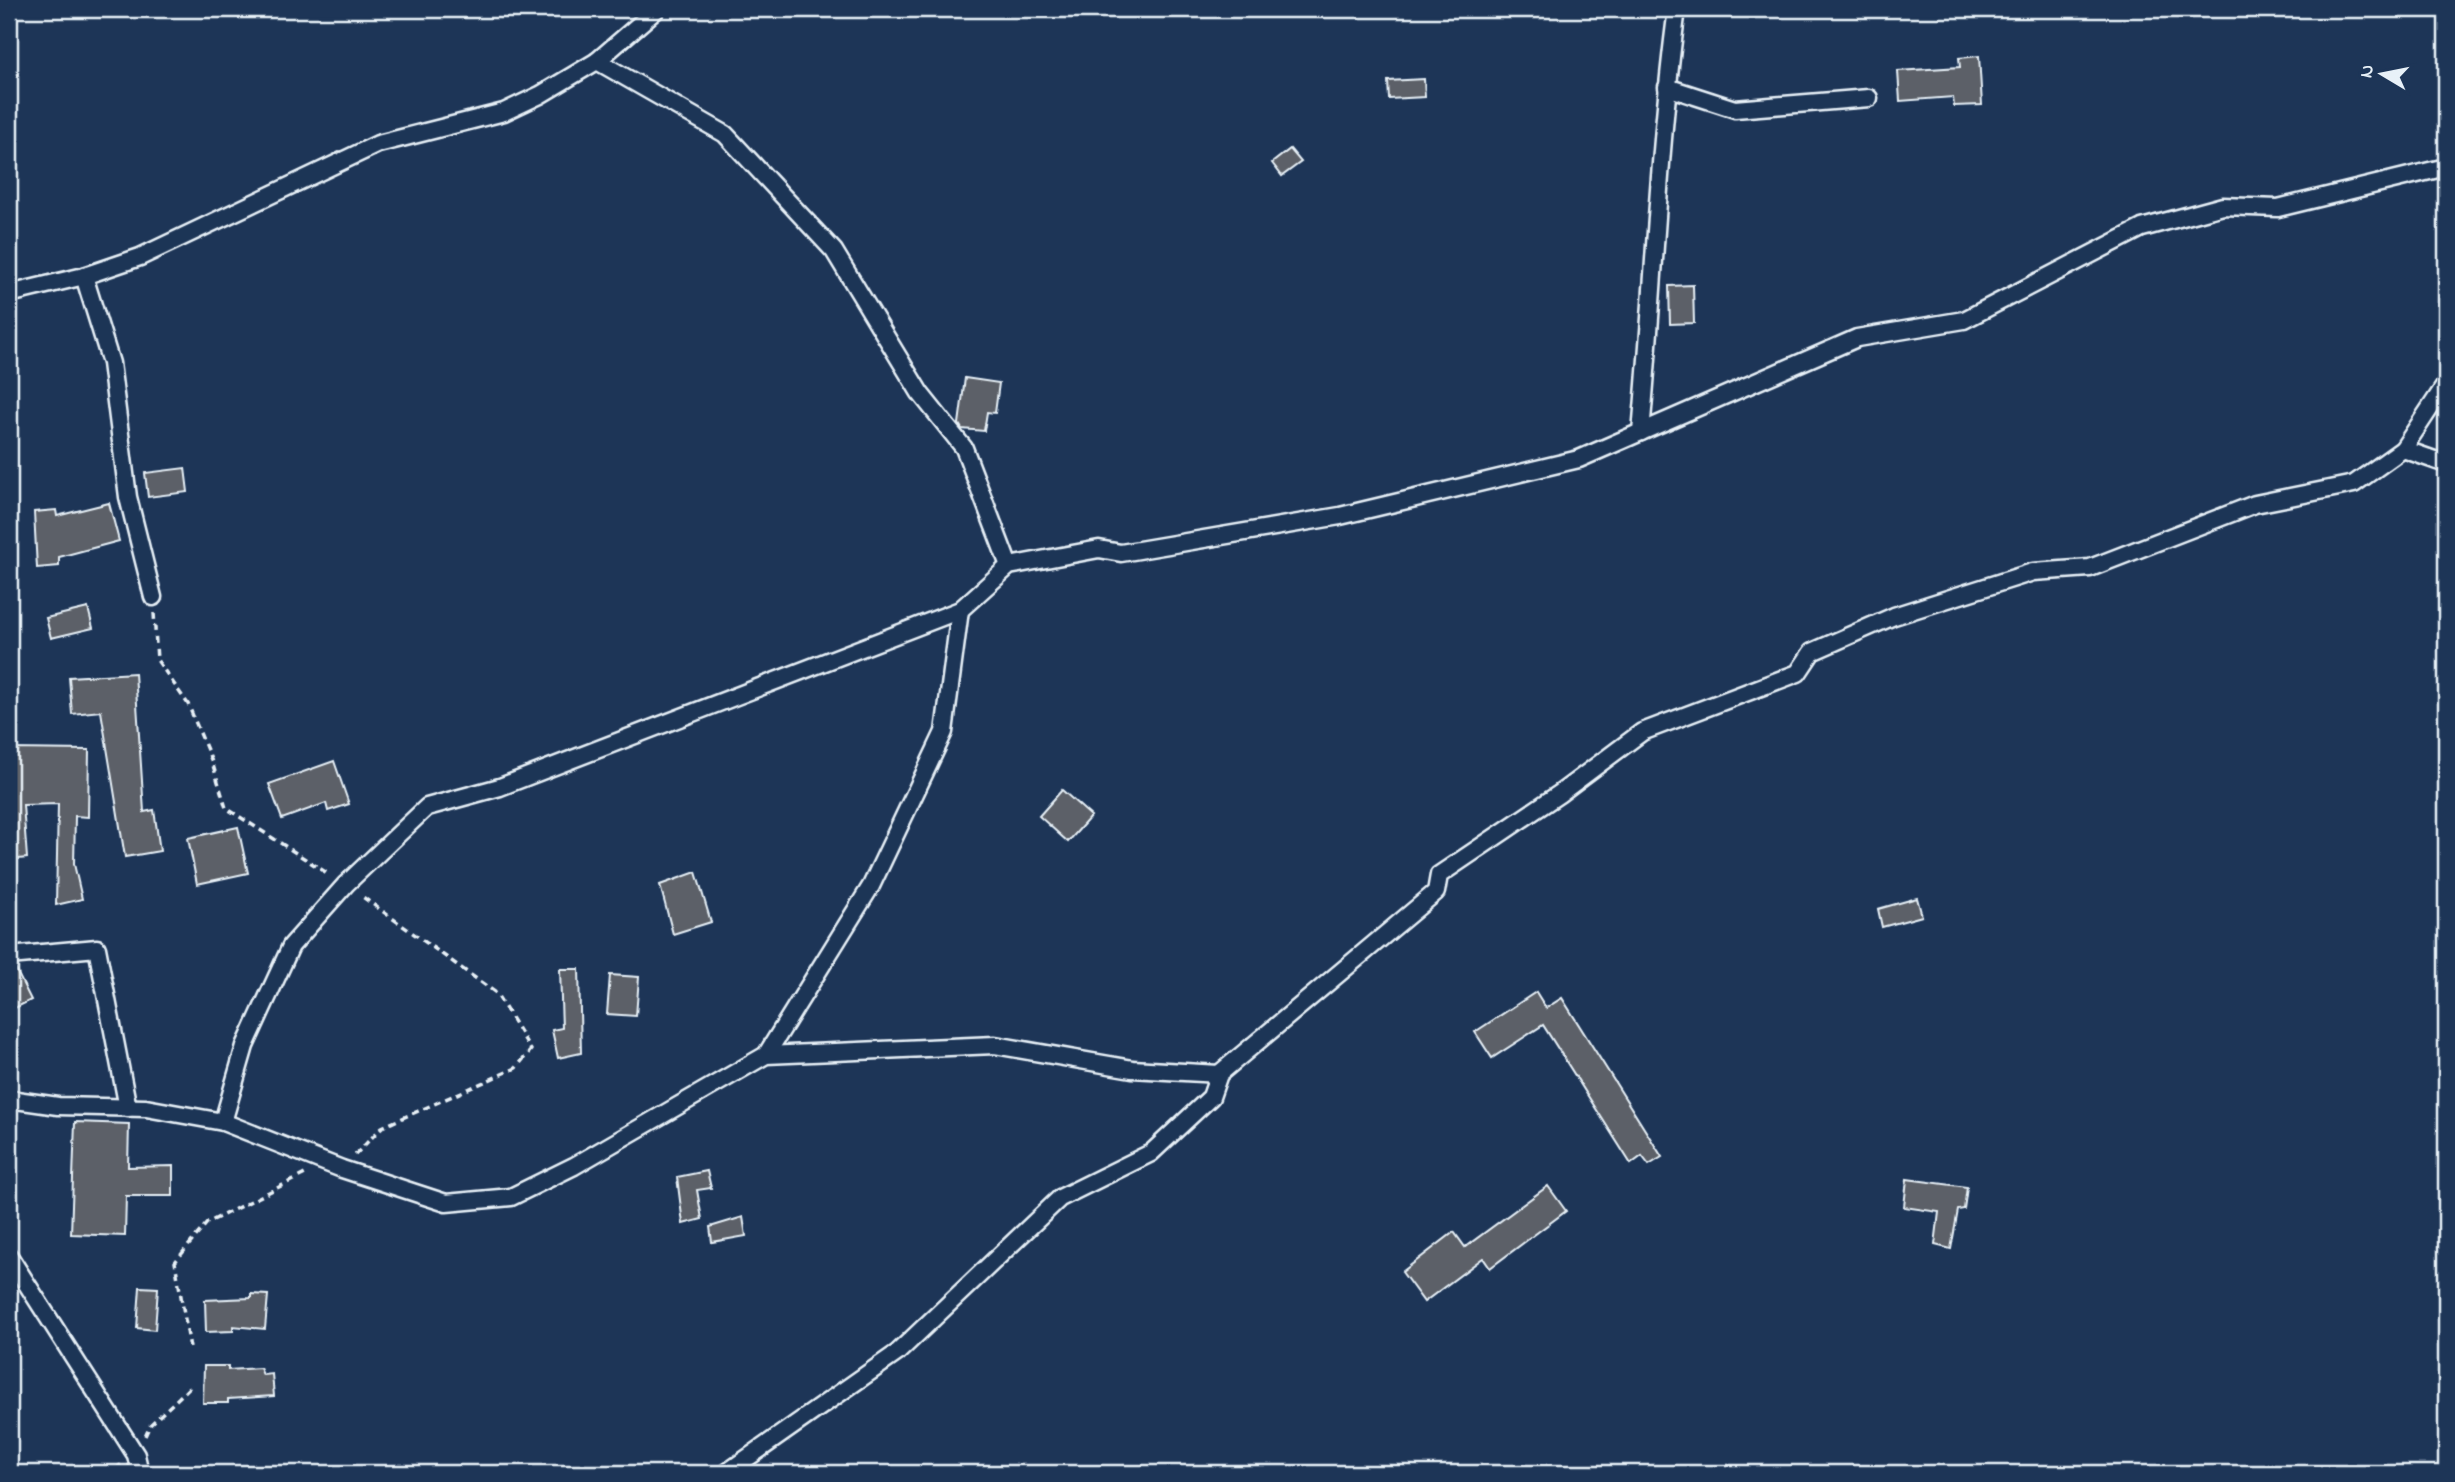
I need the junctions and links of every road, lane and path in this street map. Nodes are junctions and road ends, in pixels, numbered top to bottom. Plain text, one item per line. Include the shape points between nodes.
1 (657, 9) edge
2 (1677, 9) edge
3 (597, 61) junction
4 (1667, 87) junction
5 (1869, 97) dead end
6 (2446, 167) edge
7 (84, 276) junction
8 (9, 294) edge
9 (2446, 384) edge
10 (1641, 432) junction
11 (2403, 449) junction
12 (2446, 464) edge
13 (1009, 566) junction
14 (153, 597) joint
15 (960, 610) junction
16 (346, 884) junction
17 (9, 956) edge
18 (766, 1055) junction
19 (1219, 1074) junction
20 (9, 1099) edge
21 (128, 1108) junction
22 (223, 1122) junction
23 (342, 1169) junction
24 (9, 1255) edge
25 (190, 1348) dead end
26 (193, 1384) dead end
27 (136, 1455) junction
28 (107, 1473) edge
29 (140, 1473) edge
30 (726, 1473) edge

1 - 3 street
2 - 4 street
3 - 7 street via 503,112 378,144 140,257
3 - 13 street via 725,134 834,251 920,393 964,448
4 - 5 street via 1735,109
4 - 10 street
6 - 10 street via 2278,208 2223,206 2142,228 1964,320 1857,338
7 - 8 street
7 - 14 street via 111,363 128,498
9 - 11 street
10 - 13 street via 1579,459 1340,516 1121,553 1099,549
11 - 12 street
11 - 19 street via 2354,484 2255,504 2090,568 2032,572 1895,616 1812,652 1798,673 1642,733 1439,875 1436,892
13 - 15 street
14 - 16 path via 157,660 188,704 226,808
15 - 16 street via 500,788 427,807
15 - 18 street via 944,732 871,886
16 - 22 street via 291,946 245,1046
16 - 23 path via 496,993 531,1051 516,1068 382,1127
17 - 21 street via 97,948
18 - 19 street via 995,1045 1132,1069
18 - 23 street via 574,1166 511,1197 446,1203
19 - 30 street via 1211,1097 1151,1153 1060,1198 897,1353
20 - 21 street
21 - 22 street
22 - 23 street
23 - 25 path via 304,1175 207,1223 175,1262
24 - 27 street
26 - 27 path via 150,1425
27 - 28 path
27 - 29 street

